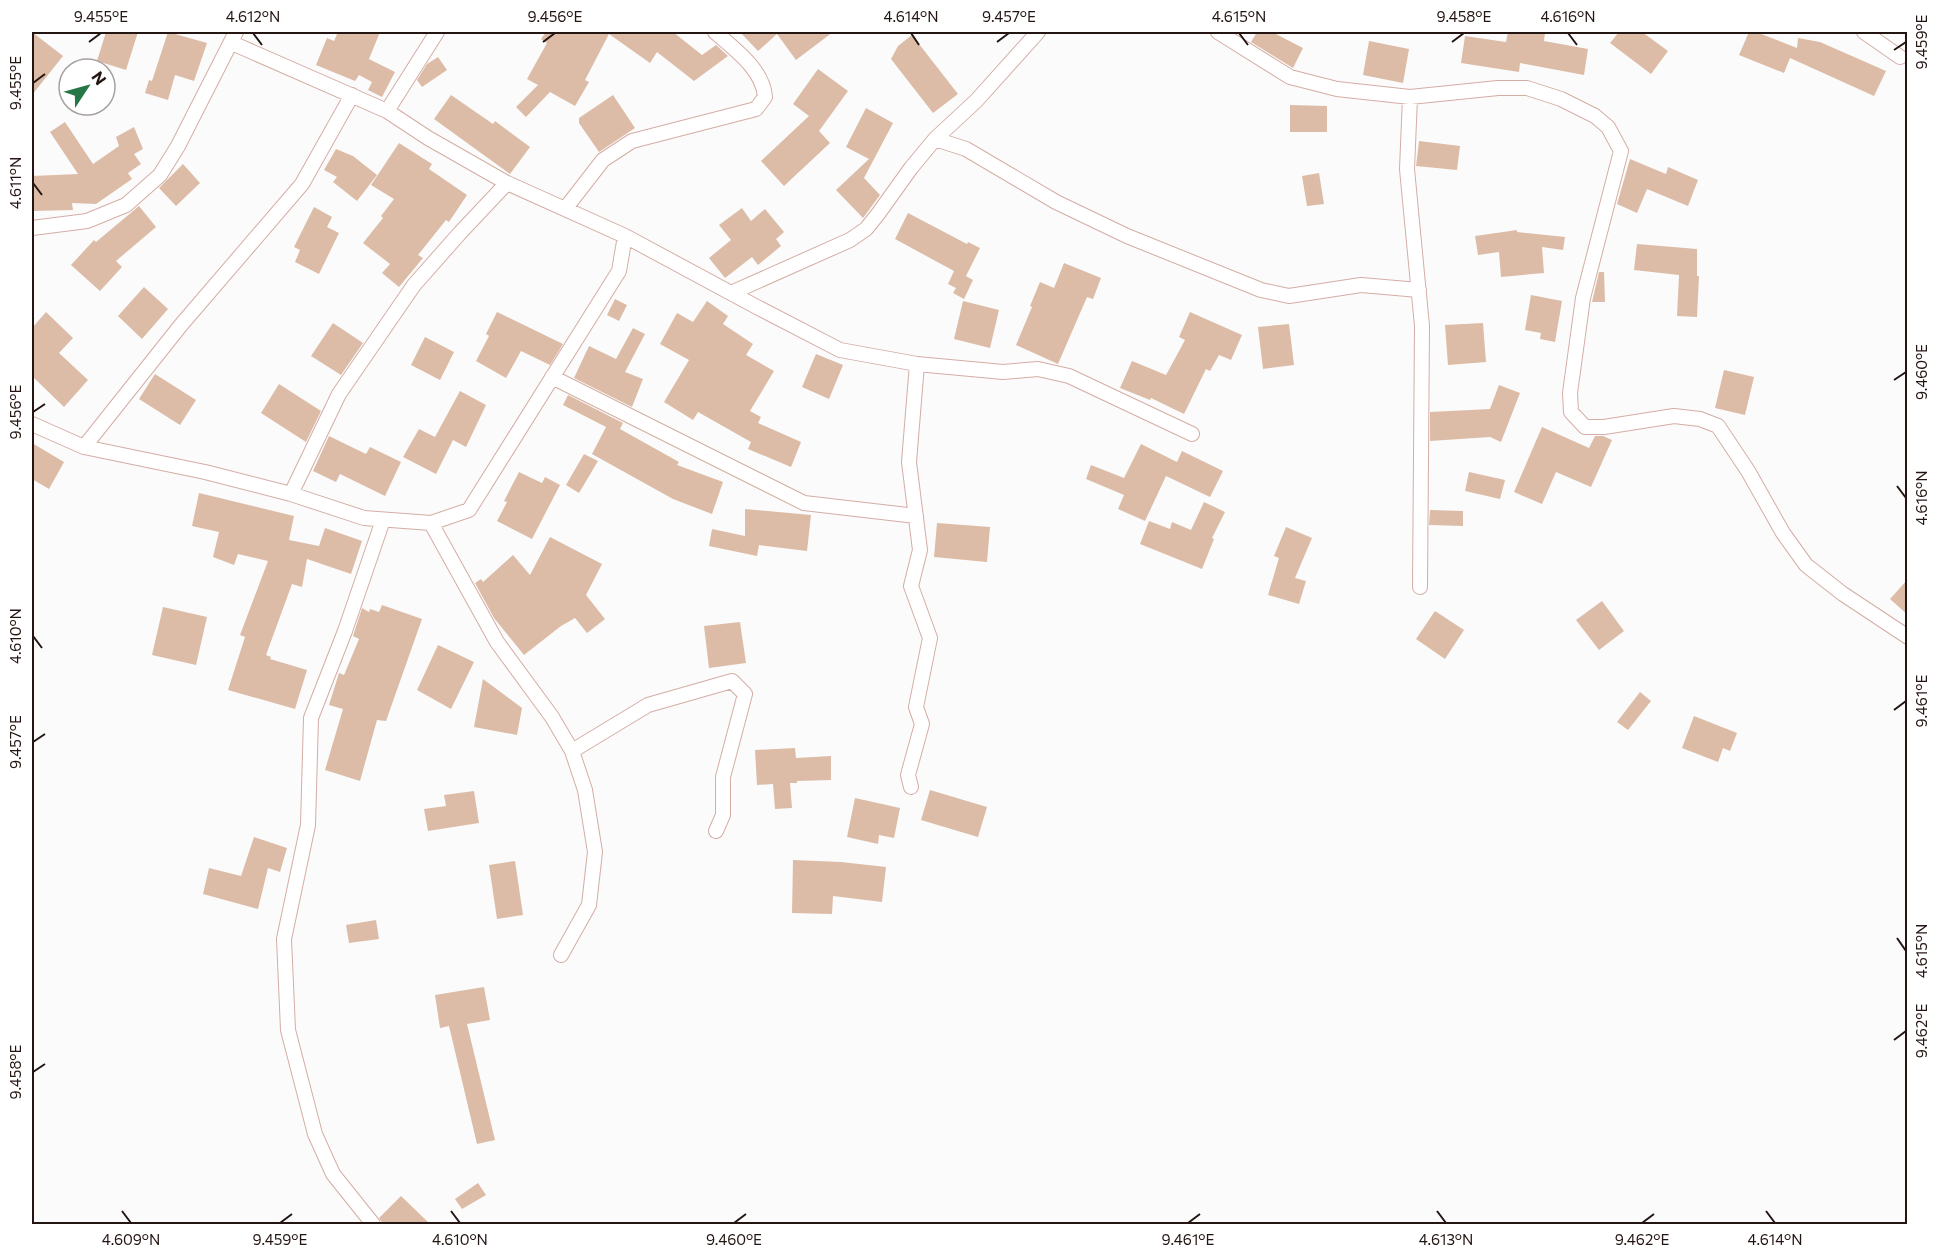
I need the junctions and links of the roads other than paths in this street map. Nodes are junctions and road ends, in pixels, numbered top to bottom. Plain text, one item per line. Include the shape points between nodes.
1 (437, 32) edge
2 (716, 32) edge
3 (1038, 32) edge
4 (1218, 32) edge
5 (1864, 32) edge
6 (234, 37) edge
7 (1900, 57) dead end
8 (352, 95) junction
9 (1410, 96) junction
10 (387, 111) junction
11 (935, 139) junction
12 (507, 183) junction
13 (565, 209) junction
14 (32, 228) edge
15 (625, 236) junction
16 (1419, 290) junction
17 (731, 293) junction
18 (917, 364) junction
19 (552, 378) junction
20 (32, 424) edge
21 (1192, 434) dead end
22 (84, 447) junction
23 (291, 494) junction
24 (916, 516) junction
25 (383, 520) junction
26 (432, 523) junction
27 (1420, 587) dead end
28 (1908, 637) edge
29 (572, 751) junction
30 (911, 787) dead end
31 (716, 831) dead end
32 (561, 955) dead end
33 (373, 1224) edge

1 - 10 street
2 - 13 street via 755,71 764,88 765,97 756,109 632,141 603,160
3 - 11 street via 976,101
4 - 9 street via 1290,76 1337,89
5 - 7 street
6 - 8 street
6 - 14 street via 160,175 117,209 87,221
8 - 10 street
8 - 22 street via 302,184 181,325
9 - 16 street via 1407,170
9 - 28 street via 1527,88 1561,99 1608,127 1621,151 1583,298 1570,412 1586,427 1674,416 1718,426 1806,565
10 - 12 street
11 - 16 street via 966,149 1056,202 1128,236 1261,290 1289,296 1361,285
11 - 17 street via 866,229 850,240
12 - 13 street
12 - 23 street via 414,285 339,394
13 - 15 street
15 - 17 street
15 - 19 street via 619,271
16 - 27 street
17 - 18 street via 840,350
18 - 21 street via 1003,372 1038,369 1069,376
18 - 24 street via 909,462
19 - 24 street via 804,503
19 - 26 street via 469,510
20 - 22 street
22 - 23 street via 205,471
23 - 25 street via 364,518
24 - 30 street via 920,550 911,586 930,638 916,707 922,724 908,775
25 - 26 street
25 - 33 street via 311,718 308,825 284,939 288,1030 315,1134 333,1174
26 - 29 street via 497,642
29 - 31 street via 648,705 732,681 745,694 723,777 723,814
29 - 32 street via 585,790 596,852 589,905

